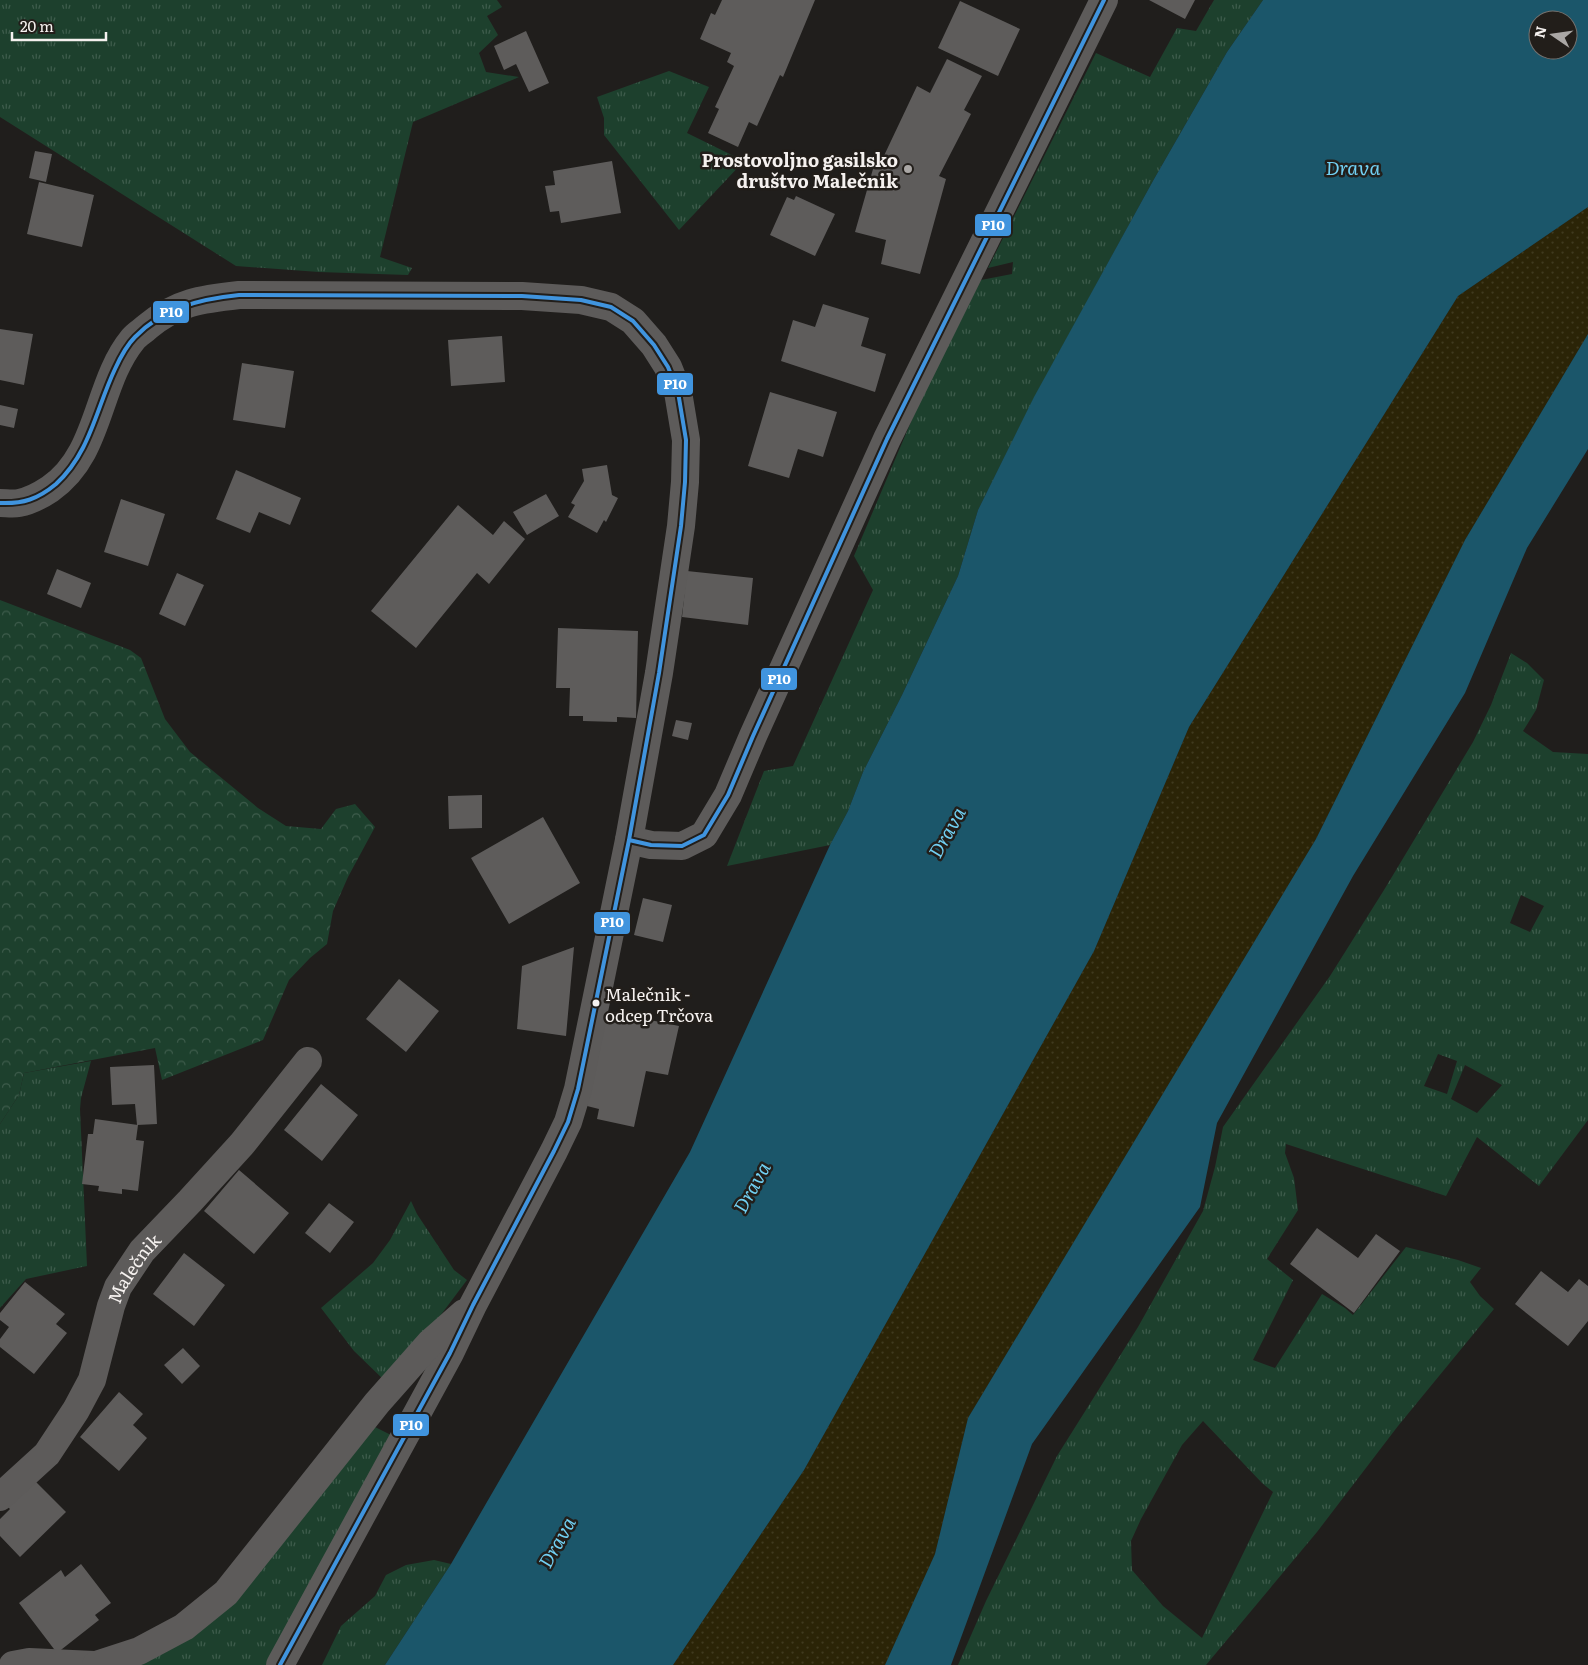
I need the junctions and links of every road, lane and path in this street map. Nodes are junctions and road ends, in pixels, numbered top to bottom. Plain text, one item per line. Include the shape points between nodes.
1 (1104, 0) edge
2 (0, 503) edge
3 (629, 840) junction
4 (308, 1061) dead end
5 (473, 1305) junction
6 (0, 1497) edge
7 (13, 1665) edge
8 (95, 1665) edge
9 (280, 1665) edge

1 - 3 street via 888,439 728,795 704,835 682,846
2 - 3 street via 20,503 41,495 61,481 76,464 88,442 112,376 134,338 170,310 193,302 239,295 522,296 581,300 611,307 633,321 654,344 668,367 678,392 686,440 681,526
3 - 5 street via 578,1089 568,1122
4 - 6 street, Malečnik via 242,1144 142,1251 118,1287 92,1380 76,1410 47,1454
5 - 8 street via 430,1343 377,1403 226,1593 184,1627 139,1651
5 - 9 street
7 - 8 street via 29,1662

